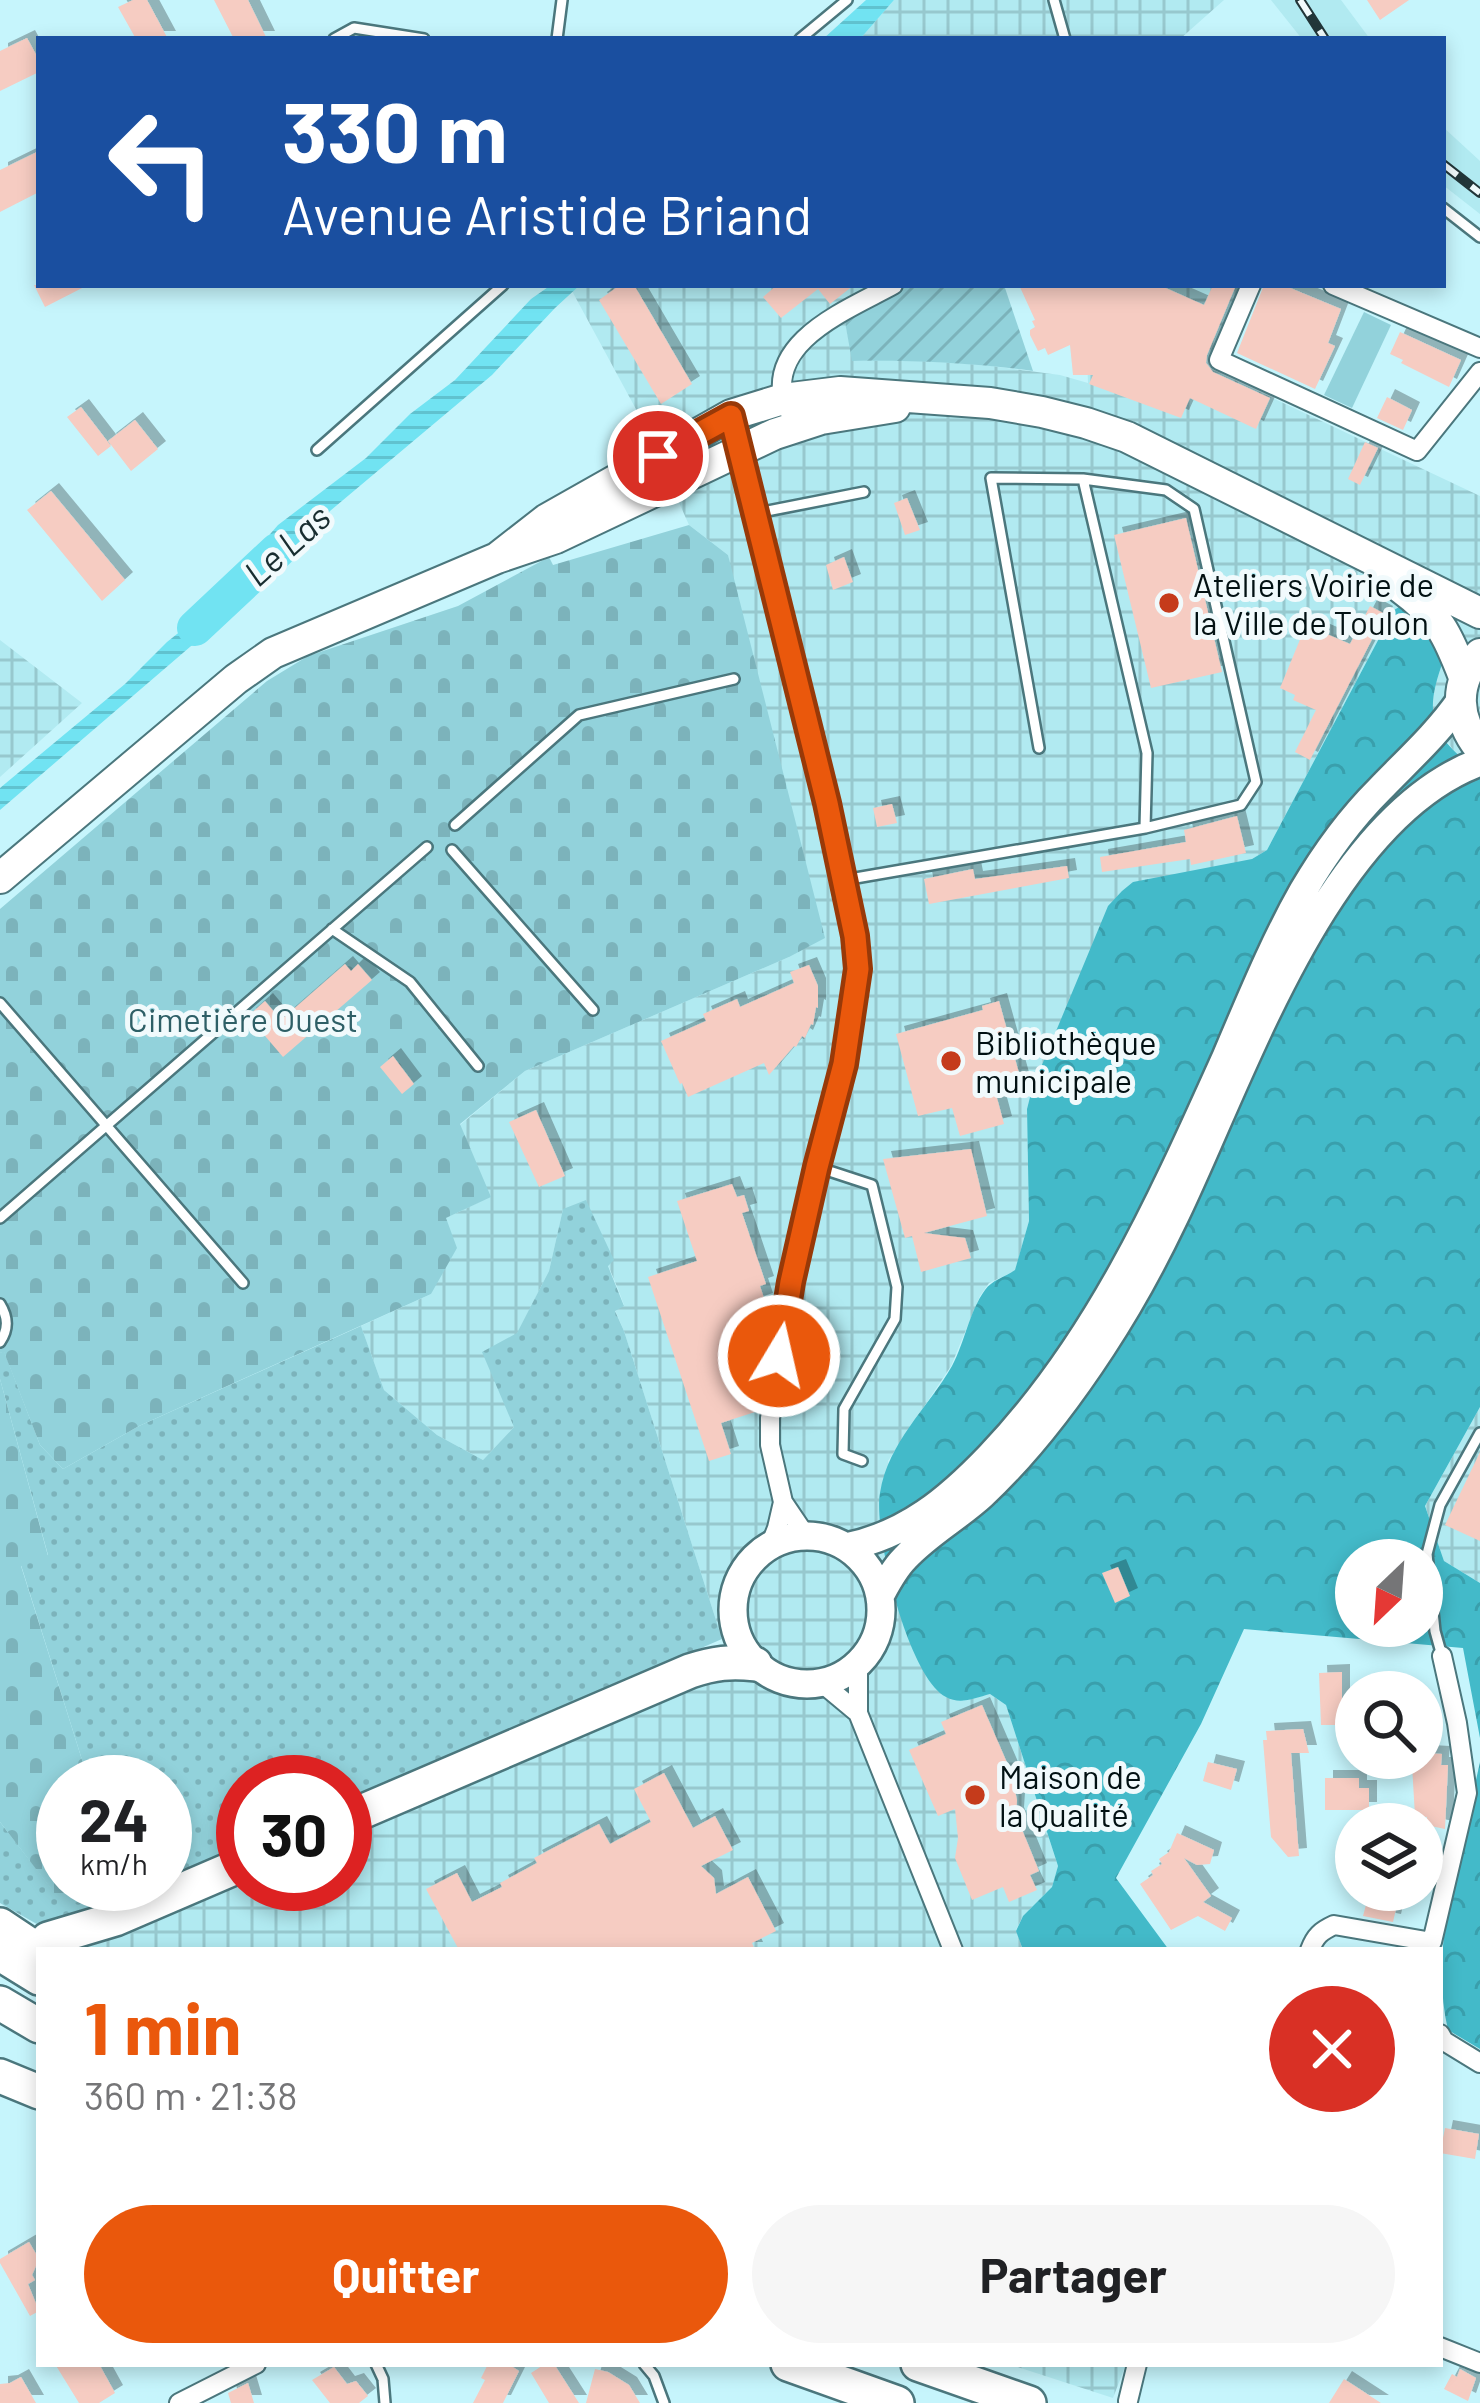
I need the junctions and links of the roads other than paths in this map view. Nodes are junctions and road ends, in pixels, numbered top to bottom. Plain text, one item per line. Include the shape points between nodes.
1 (562, 0) edge
2 (847, 0) edge
3 (1054, 0) edge
4 (339, 36) edge
5 (405, 36) edge
6 (556, 36) edge
7 (804, 36) edge
8 (1064, 36) edge
9 (1446, 210) edge
10 (1480, 237) edge
11 (500, 288) edge
12 (888, 288) edge
13 (1251, 288) edge
14 (1340, 288) edge
15 (1480, 348) edge
16 (1480, 373) edge
17 (783, 399) junction
18 (930, 400) junction
19 (731, 416) junction
20 (803, 424) junction
21 (317, 450) dead end
22 (741, 450) junction
23 (1083, 479) junction
24 (863, 492) dead end
25 (756, 513) junction
26 (1348, 548) junction
27 (496, 559) junction
28 (1480, 613) edge
29 (1468, 677) edge
30 (734, 679) dead end
31 (1039, 748) dead end
32 (1480, 749) edge
33 (1480, 762) edge
34 (455, 825) dead end
35 (1144, 827) junction
36 (428, 847) dead end
37 (452, 850) dead end
38 (0, 878) edge
39 (844, 880) junction
40 (332, 929) junction
41 (0, 1003) edge
42 (593, 1010) dead end
43 (478, 1066) dead end
44 (106, 1125) junction
45 (817, 1167) junction
46 (0, 1218) edge
47 (243, 1283) dead end
48 (0, 1304) edge
49 (0, 1342) edge
50 (1480, 1432) edge
51 (862, 1461) dead end
52 (783, 1502) junction
53 (806, 1536) junction
54 (770, 1546) junction
55 (846, 1547) junction
56 (880, 1596) junction
57 (1442, 1656) joint
58 (755, 1664) junction
59 (858, 1665) junction
60 (822, 1683) junction
61 (859, 1713) junction
62 (372, 1807) edge
63 (216, 1877) edge
64 (0, 1924) edge
65 (44, 1945) edge
66 (1431, 1946) edge
67 (951, 1947) edge
68 (1311, 1947) edge
69 (0, 1954) edge
70 (36, 1976) edge
71 (0, 2003) edge
72 (36, 2024) edge
73 (1443, 2039) edge
74 (1480, 2063) edge
75 (0, 2076) edge
76 (36, 2091) edge
77 (0, 2102) edge
78 (36, 2106) edge
79 (1443, 2348) edge
80 (1480, 2363) edge
81 (250, 2367) edge
82 (377, 2367) edge
83 (646, 2367) edge
84 (796, 2367) edge
85 (927, 2367) edge
86 (1136, 2367) edge
87 (1128, 2402) edge
88 (179, 2403) edge
89 (386, 2403) edge
90 (664, 2403) edge
91 (897, 2403) edge
92 (1029, 2403) edge

1 - 6 lane
2 - 7 lane
3 - 8 lane
4 - 5 lane via 354,28
9 - 10 lane
11 - 21 lane
12 - 17 street via 789,354
13 - 16 street via 1219,359 1418,451
14 - 15 street
17 - 18 main road via 840,392
17 - 19 main road
17 - 20 street
18 - 20 main road
18 - 26 main road via 1086,423
19 - 22 street
19 - 27 main road via 547,519
20 - 22 main road
22 - 25 street
22 - 27 main road
23 - 31 lane via 991,478
23 - 35 lane via 1148,753
23 - 35 lane via 1166,490 1194,509 1256,782 1241,805
24 - 25 lane
25 - 39 street
26 - 28 main road
26 - 29 main road via 1425,606
27 - 38 main road via 273,653
29 - 32 main road via 1462,719
29 - 55 main road via 1304,888 1154,1213 1084,1339 1015,1430 945,1500 889,1535
30 - 34 lane via 579,715
33 - 56 main road via 1410,805 1334,891 1294,958 1137,1292 1101,1349 1025,1448 905,1557
35 - 39 lane
36 - 40 lane
37 - 42 lane
39 - 45 street via 858,969
40 - 43 lane via 410,982
40 - 44 lane
41 - 44 lane
44 - 46 lane
44 - 47 lane
45 - 51 lane via 872,1185 897,1287 895,1319 844,1409 843,1454
45 - 52 street via 770,1418
48 - 49 lane via 7,1320
50 - 57 lane via 1440,1504 1426,1554
52 - 53 street
52 - 54 street
53 - 54 main road
53 - 55 main road
54 - 58 main road via 745,1569 733,1601 736,1636
55 - 56 main road
56 - 59 main road via 878,1634
57 - 66 street via 1467,1792
58 - 60 main road via 787,1682
58 - 62 highway via 716,1662 690,1671
59 - 60 main road
59 - 61 street
60 - 61 street
61 - 67 street
63 - 65 highway
64 - 65 highway
66 - 68 street via 1334,1925
69 - 70 highway
71 - 72 highway
73 - 74 street
75 - 76 highway
77 - 78 highway
79 - 80 street
81 - 88 street
82 - 89 lane
83 - 90 lane
84 - 91 highway
85 - 92 highway
86 - 87 street

